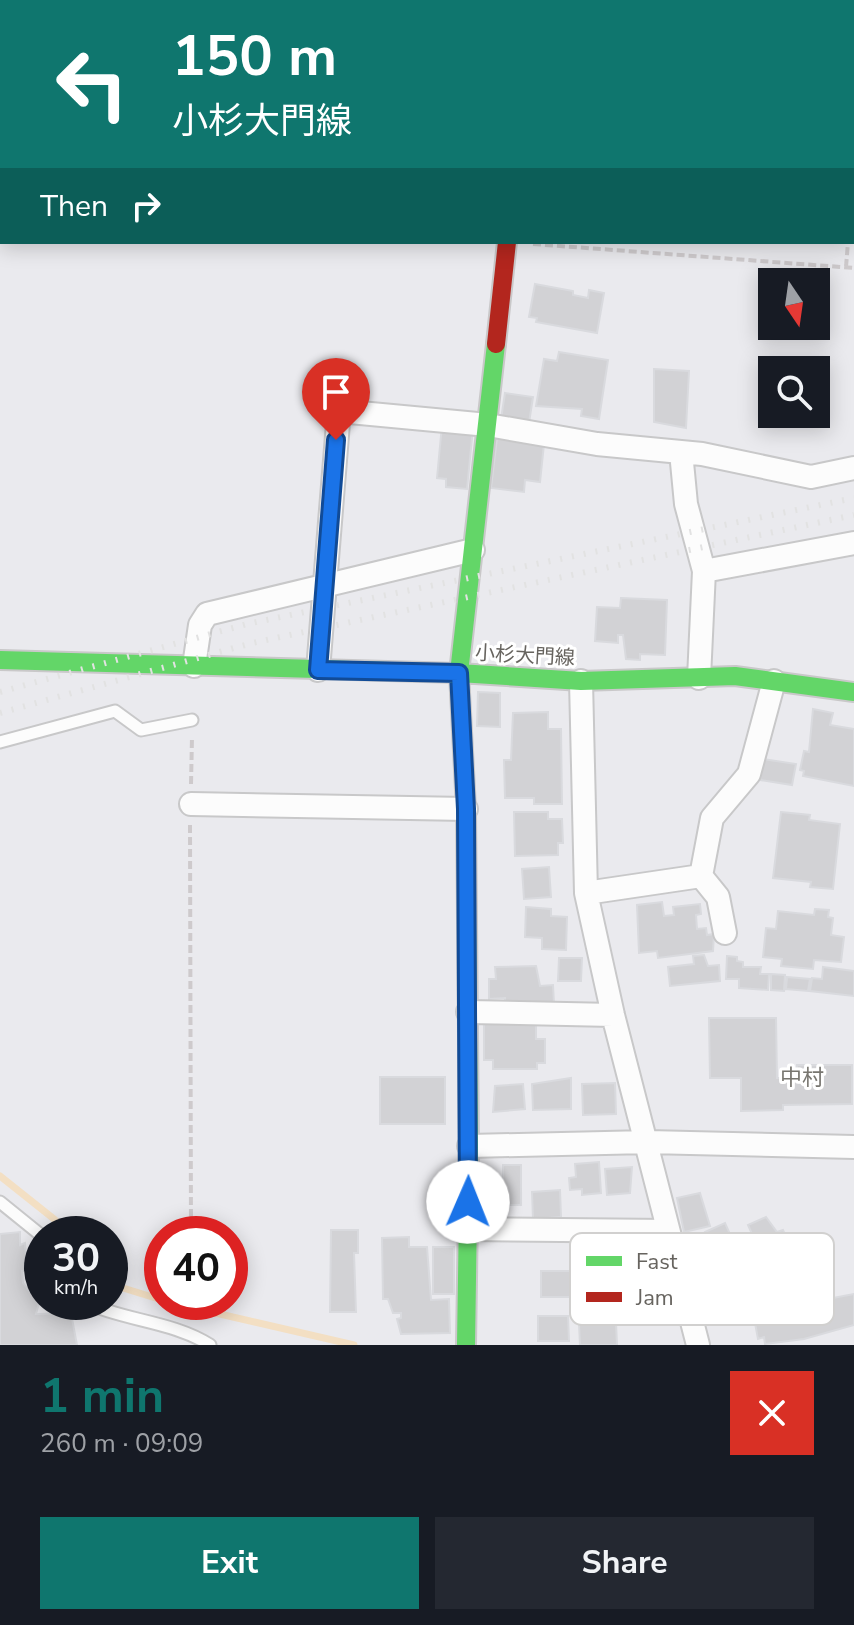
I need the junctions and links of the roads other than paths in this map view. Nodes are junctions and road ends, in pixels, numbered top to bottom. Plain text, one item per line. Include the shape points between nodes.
1 (507, 244) edge
2 (488, 425) junction
3 (681, 452) junction
4 (854, 468) edge
5 (854, 543) edge
6 (473, 550) junction
7 (704, 571) junction
8 (323, 586) junction
9 (0, 660) edge
10 (194, 666) junction
11 (318, 670) junction
12 (459, 673) junction
13 (699, 678) junction
14 (581, 681) junction
15 (774, 681) junction
16 (854, 692) edge
17 (192, 720) road end
18 (0, 742) edge
19 (191, 804) road end
20 (466, 809) junction
21 (701, 876) junction
22 (586, 893) junction
23 (725, 933) dead end
24 (468, 1012) junction
25 (613, 1015) junction
26 (648, 1142) junction
27 (469, 1146) junction
28 (854, 1147) edge
29 (0, 1202) edge
30 (24, 1221) edge
31 (468, 1229) junction
32 (668, 1231) joint
33 (128, 1317) edge
34 (693, 1325) edge
35 (210, 1345) edge
36 (466, 1345) edge
37 (698, 1345) edge

1 - 2 street
2 - 3 street
2 - 6 street
2 - 8 street via 339,411
3 - 4 street via 811,477
3 - 7 street via 686,504
5 - 7 street
6 - 8 street
6 - 12 street
7 - 13 street
8 - 10 street via 207,614 200,625
8 - 11 street
9 - 10 street, 小杉大門線
10 - 11 street, 小杉大門線
11 - 12 street, 小杉大門線
12 - 14 street, 小杉大門線
12 - 20 street
13 - 14 street, 小杉大門線
13 - 15 street, 小杉大門線
14 - 22 street
15 - 16 street, 小杉大門線
15 - 21 street via 749,774 712,818
17 - 18 lane via 141,730 115,711
19 - 20 street
20 - 24 street
21 - 22 street
21 - 23 street via 718,897
22 - 25 street
24 - 25 street
24 - 27 street
25 - 26 street
26 - 27 street
26 - 28 street
26 - 32 street
27 - 31 street
29 - 30 lane
31 - 32 street
31 - 36 street
33 - 35 lane via 191,1333
34 - 37 street

